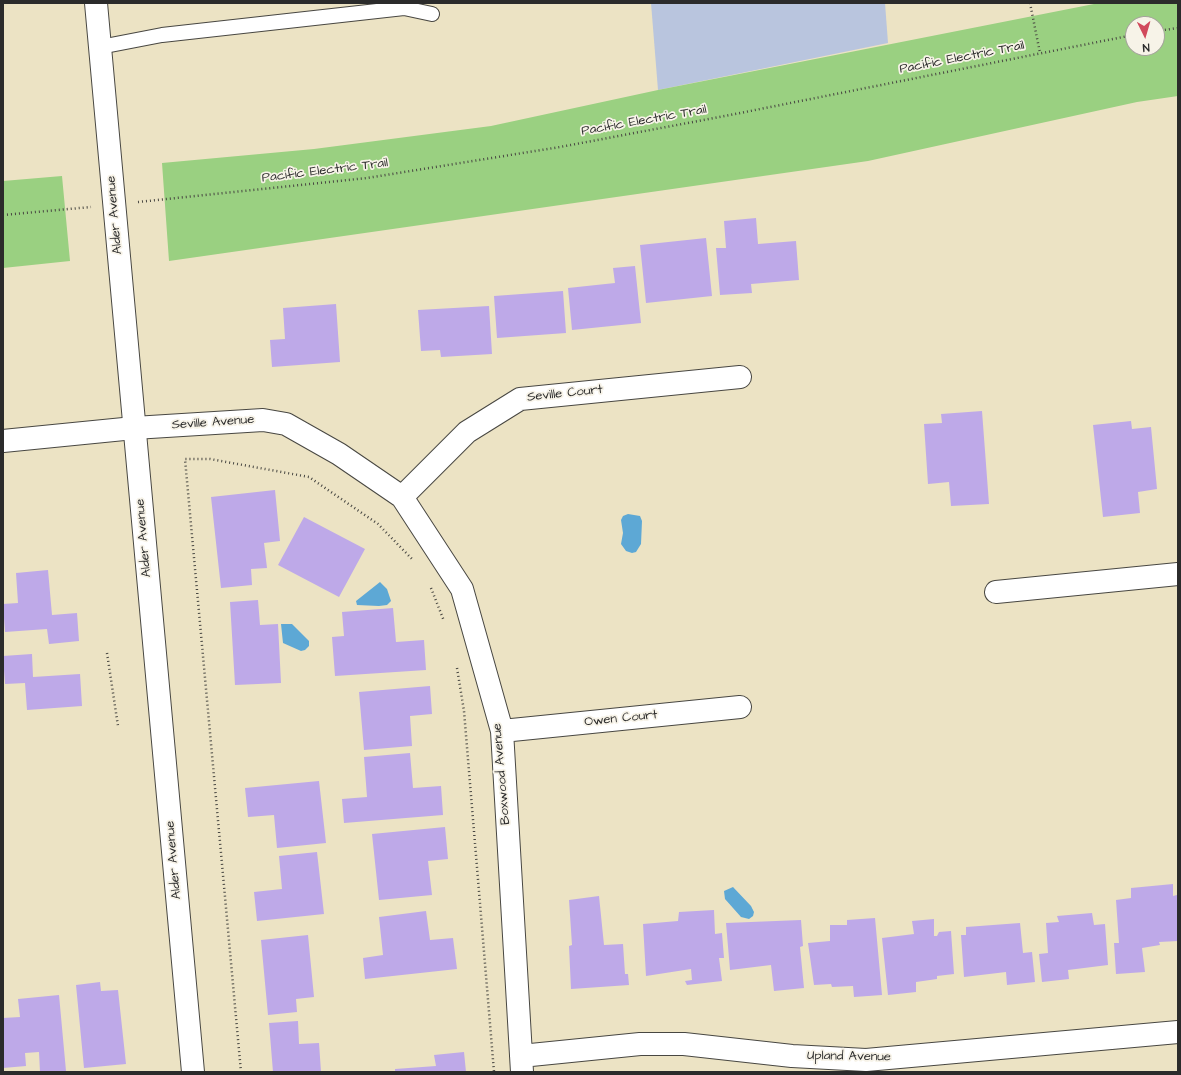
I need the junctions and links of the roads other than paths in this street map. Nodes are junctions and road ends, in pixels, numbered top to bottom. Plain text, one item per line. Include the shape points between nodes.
1 (96, 3) edge
2 (432, 14) dead end
3 (100, 47) junction
4 (740, 376) dead end
5 (134, 428) junction
6 (3, 441) edge
7 (402, 497) junction
8 (1178, 574) edge
9 (996, 592) dead end
10 (740, 707) dead end
11 (502, 731) junction
12 (1178, 1032) edge
13 (521, 1064) edge
14 (193, 1072) edge

1 - 3 street, Alder Avenue
2 - 3 lane via 404,8 162,35
3 - 5 street, Alder Avenue
4 - 7 street, Seville Court via 520,399 467,432
5 - 6 street, Seville Avenue
5 - 7 street, Seville Avenue via 263,420 286,424 339,454
5 - 14 street, Alder Avenue
7 - 11 street, Boxwood Avenue via 462,589
8 - 9 street
10 - 11 street, Owen Court
11 - 13 street, Boxwood Avenue
12 - 13 street, Upland Avenue via 866,1060 792,1056 684,1044 640,1044

